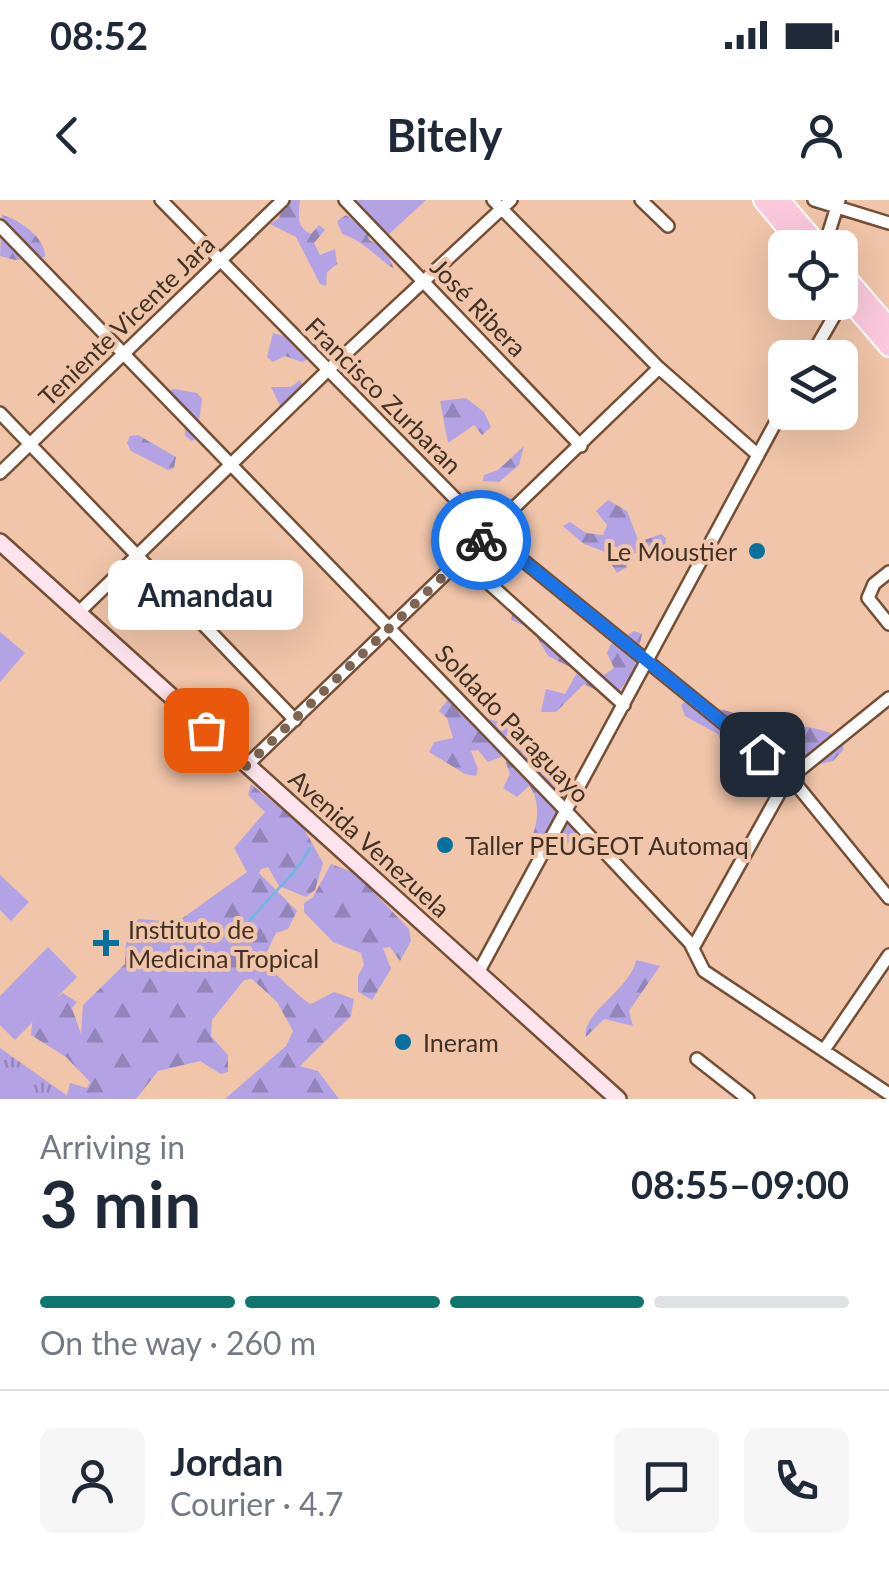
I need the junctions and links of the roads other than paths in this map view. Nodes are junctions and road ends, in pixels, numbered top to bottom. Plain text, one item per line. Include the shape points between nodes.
1 (161, 200) edge
2 (283, 200) edge
3 (345, 200) edge
4 (642, 200) edge
5 (762, 200) edge
6 (780, 200) edge
7 (814, 200) edge
8 (502, 203) edge
9 (838, 203) edge
10 (889, 223) edge
11 (0, 226) edge
12 (668, 226) dead end
13 (788, 230) edge
14 (806, 230) edge
15 (828, 230) edge
16 (220, 262) junction
17 (424, 281) junction
18 (858, 300) edge
19 (858, 306) edge
20 (889, 327) edge
21 (889, 347) edge
22 (122, 354) junction
23 (660, 368) junction
24 (326, 370) junction
25 (0, 413) edge
26 (772, 430) edge
27 (28, 446) junction
28 (581, 446) junction
29 (758, 455) junction
30 (230, 465) junction
31 (0, 473) edge
32 (488, 532) junction
33 (0, 542) edge
34 (136, 556) junction
35 (462, 558) junction
36 (889, 572) edge
37 (77, 614) junction
38 (889, 624) edge
39 (391, 628) junction
40 (649, 661) junction
41 (889, 698) edge
42 (624, 705) junction
43 (295, 720) junction
44 (246, 766) junction
45 (791, 778) junction
46 (568, 813) junction
47 (889, 898) edge
48 (693, 948) junction
49 (889, 955) edge
50 (478, 974) junction
51 (824, 1050) junction
52 (697, 1060) dead end
53 (889, 1094) edge
54 (616, 1098) edge
55 (748, 1099) edge

1 - 16 street, Francisco Zurbaran
2 - 16 street, Teniente Vicente Jara
3 - 17 street, José Ribera
4 - 12 street
5 - 13 main road
6 - 14 main road
7 - 9 street
8 - 17 street
8 - 23 street
9 - 10 street
9 - 15 street
11 - 22 street, Soldado Paraguayo
16 - 22 street, Teniente Vicente Jara
16 - 24 street, Francisco Zurbaran
17 - 24 street
17 - 28 street, José Ribera
18 - 20 main road
19 - 21 main road
22 - 27 street, Teniente Vicente Jara
22 - 30 street, Soldado Paraguayo
23 - 28 street
23 - 29 street
24 - 30 street
24 - 32 street, Francisco Zurbaran
25 - 27 street
26 - 29 street
27 - 31 street, Teniente Vicente Jara
27 - 34 street
28 - 32 street
29 - 40 street
30 - 34 street
30 - 39 street, Soldado Paraguayo
32 - 35 street
32 - 40 street, Francisco Zurbaran
33 - 37 main road, Avenida Venezuela
34 - 37 street
34 - 43 street
35 - 39 street
35 - 42 street
36 - 38 street via 868,598
37 - 44 main road, Avenida Venezuela
39 - 43 street
39 - 46 street, Soldado Paraguayo
40 - 42 street
40 - 45 street, Francisco Zurbaran
41 - 45 street
42 - 46 street
43 - 44 street
44 - 50 main road, Avenida Venezuela
45 - 47 street, Francisco Zurbaran
45 - 48 street
46 - 48 street, Soldado Paraguayo
46 - 50 street
48 - 51 street, Soldado Paraguayo via 704,971
49 - 51 street
50 - 54 main road, Avenida Venezuela
51 - 53 street, Soldado Paraguayo
52 - 55 street

